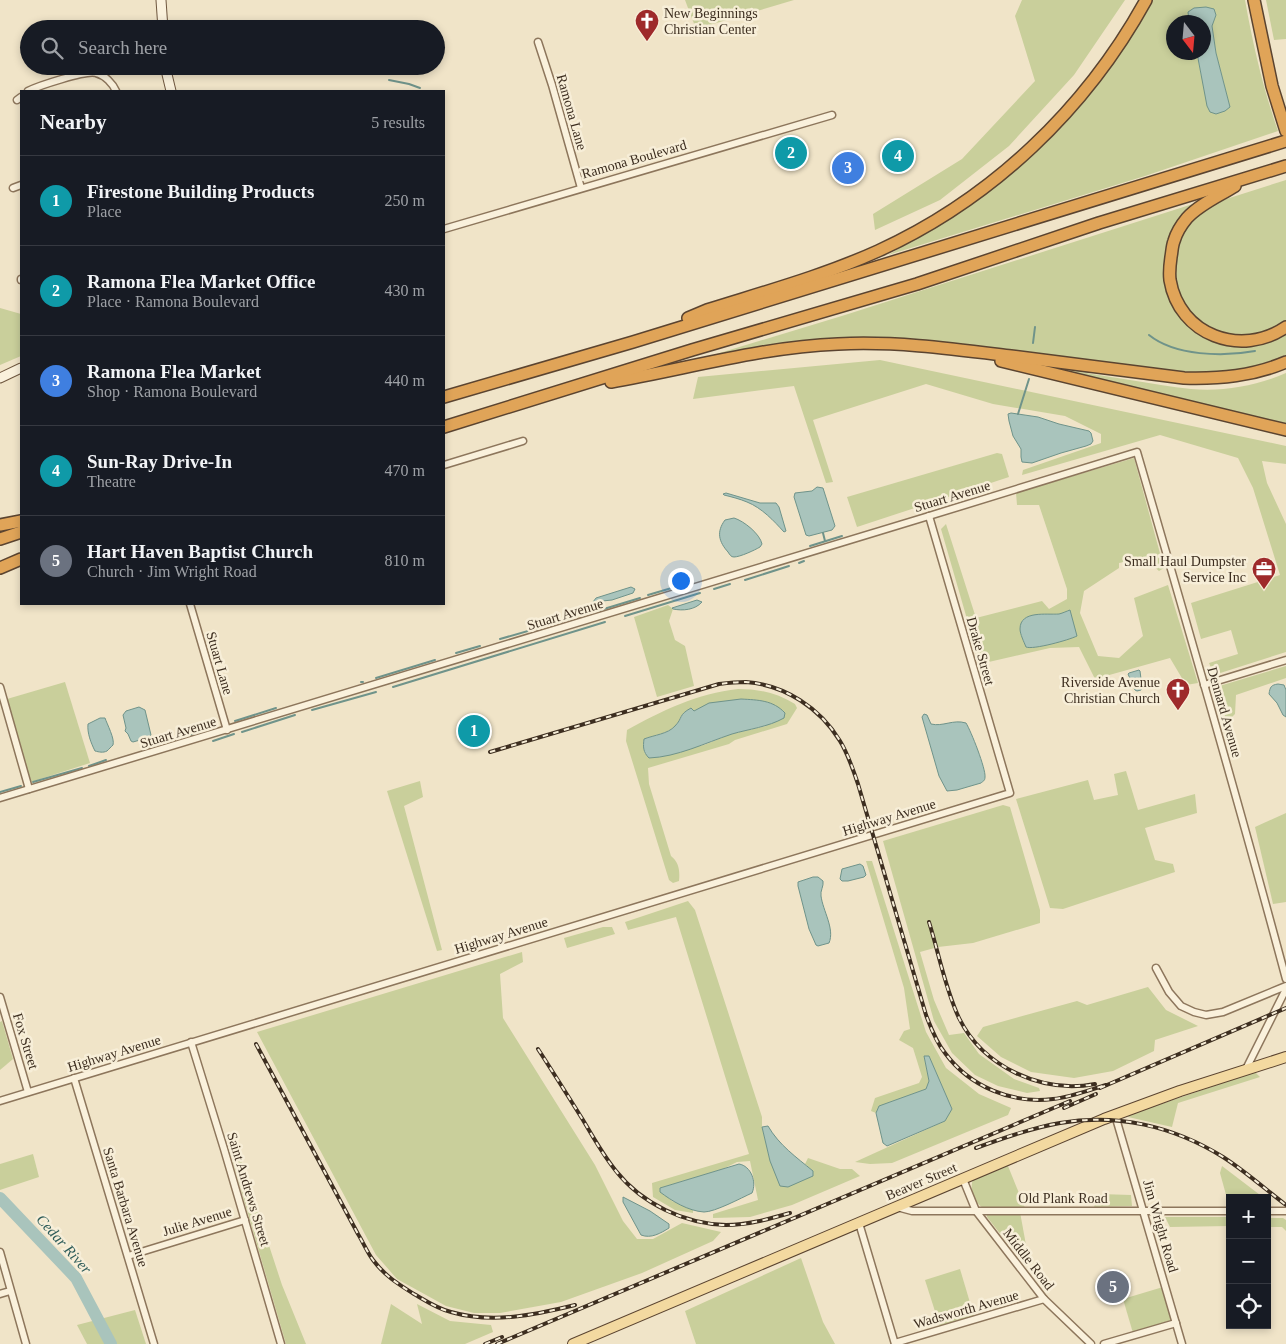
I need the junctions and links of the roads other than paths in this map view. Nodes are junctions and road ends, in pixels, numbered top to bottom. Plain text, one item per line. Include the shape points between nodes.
1 (161, 0) edge
2 (1146, 0) edge
3 (1254, 0) edge
4 (162, 20) edge
5 (538, 42) dead end
6 (78, 75) edge
7 (99, 75) edge
8 (167, 75) edge
9 (31, 90) edge
10 (116, 90) edge
11 (171, 90) edge
12 (832, 115) dead end
13 (1286, 131) edge
14 (1286, 141) edge
15 (1286, 166) edge
16 (1248, 178) junction
17 (20, 185) edge
18 (13, 188) dead end
19 (581, 188) junction
20 (445, 229) edge
21 (1286, 327) edge
22 (633, 342) junction
23 (948, 348) junction
24 (1286, 362) edge
25 (20, 368) edge
26 (0, 378) edge
27 (582, 384) junction
28 (445, 397) edge
29 (445, 427) edge
30 (1286, 430) edge
31 (523, 441) dead end
32 (1137, 452) joint
33 (445, 465) edge
34 (929, 516) junction
35 (20, 521) edge
36 (0, 525) edge
37 (20, 532) edge
38 (0, 539) edge
39 (20, 559) edge
40 (0, 567) edge
41 (190, 605) edge
42 (1286, 660) edge
43 (1204, 685) junction
44 (0, 687) edge
45 (227, 730) junction
46 (30, 789) junction
47 (1010, 793) joint
48 (0, 798) edge
49 (1156, 968) dead end
50 (1286, 979) edge
51 (1286, 987) edge
52 (0, 997) edge
53 (191, 1042) junction
54 (1286, 1057) edge
55 (1246, 1069) junction
56 (74, 1078) junction
57 (28, 1092) junction
58 (0, 1101) edge
59 (1115, 1115) junction
60 (963, 1178) junction
61 (897, 1207) junction
62 (1144, 1210) junction
63 (976, 1211) junction
64 (1226, 1211) edge
65 (1271, 1211) edge
66 (1286, 1211) edge
67 (245, 1220) junction
68 (859, 1223) junction
69 (0, 1252) edge
70 (128, 1256) junction
71 (10, 1291) junction
72 (0, 1294) edge
73 (1044, 1299) junction
74 (1176, 1322) junction
75 (26, 1344) edge
76 (154, 1344) edge
77 (281, 1344) edge
78 (573, 1344) edge
79 (895, 1344) edge
80 (1091, 1344) edge
81 (1104, 1344) edge
82 (1182, 1344) edge

1 - 4 street
2 - 22 highway via 1101,71 1060,120 985,187 944,215 879,251 824,273 706,310
3 - 13 highway via 1272,86
5 - 19 street, Ramona Lane
6 - 9 street
7 - 10 street
8 - 11 street
12 - 19 street, Ramona Boulevard
14 - 22 highway
15 - 16 highway
16 - 21 highway via 1187,219 1174,241 1170,266 1172,287 1187,316 1204,330 1221,338 1255,341
16 - 27 highway via 1099,223 917,284
17 - 18 street
19 - 20 street, Ramona Boulevard
22 - 28 highway
23 - 24 highway via 1184,378 1234,377
23 - 27 highway via 875,343 799,347 612,382
23 - 30 highway
25 - 26 street
27 - 29 highway
31 - 33 street
32 - 34 street, Stuart Avenue
32 - 43 street, Dennard Avenue
34 - 45 street, Stuart Avenue
34 - 47 street, Drake Street
35 - 36 highway
37 - 38 highway
39 - 40 highway
41 - 45 street, Stuart Lane
42 - 43 street
43 - 50 street, Dennard Avenue
44 - 46 street
45 - 46 street, Stuart Avenue
46 - 48 street, Stuart Avenue
47 - 53 street, Highway Avenue
49 - 51 street via 1181,1006 1206,1014 1223,1012
51 - 55 street
52 - 57 street, Fox Street
53 - 56 street, Highway Avenue
53 - 67 street, Saint Andrews Street
54 - 55 main road, Beaver Street
55 - 59 main road, Beaver Street
56 - 57 street, Highway Avenue
56 - 70 street, Santa Barbara Avenue
57 - 58 street, Highway Avenue
59 - 60 main road, Beaver Street
59 - 62 street, Jim Wright Road
60 - 61 main road, Beaver Street
60 - 63 street, Middle Road
61 - 63 street, Old Plank Road via 912,1211
61 - 68 main road, Beaver Street
62 - 63 street, Old Plank Road
62 - 64 street, Old Plank Road
62 - 74 street, Jim Wright Road
63 - 73 street, Middle Road
65 - 66 street
67 - 70 street, Julie Avenue
67 - 77 street, Saint Andrews Street
68 - 78 main road, Beaver Street
68 - 79 street
69 - 71 street
70 - 76 street, Santa Barbara Avenue
71 - 72 street
71 - 75 street
73 - 79 street, Wadsworth Avenue
73 - 80 street, Middle Road
74 - 81 street
74 - 82 street, Jim Wright Road

